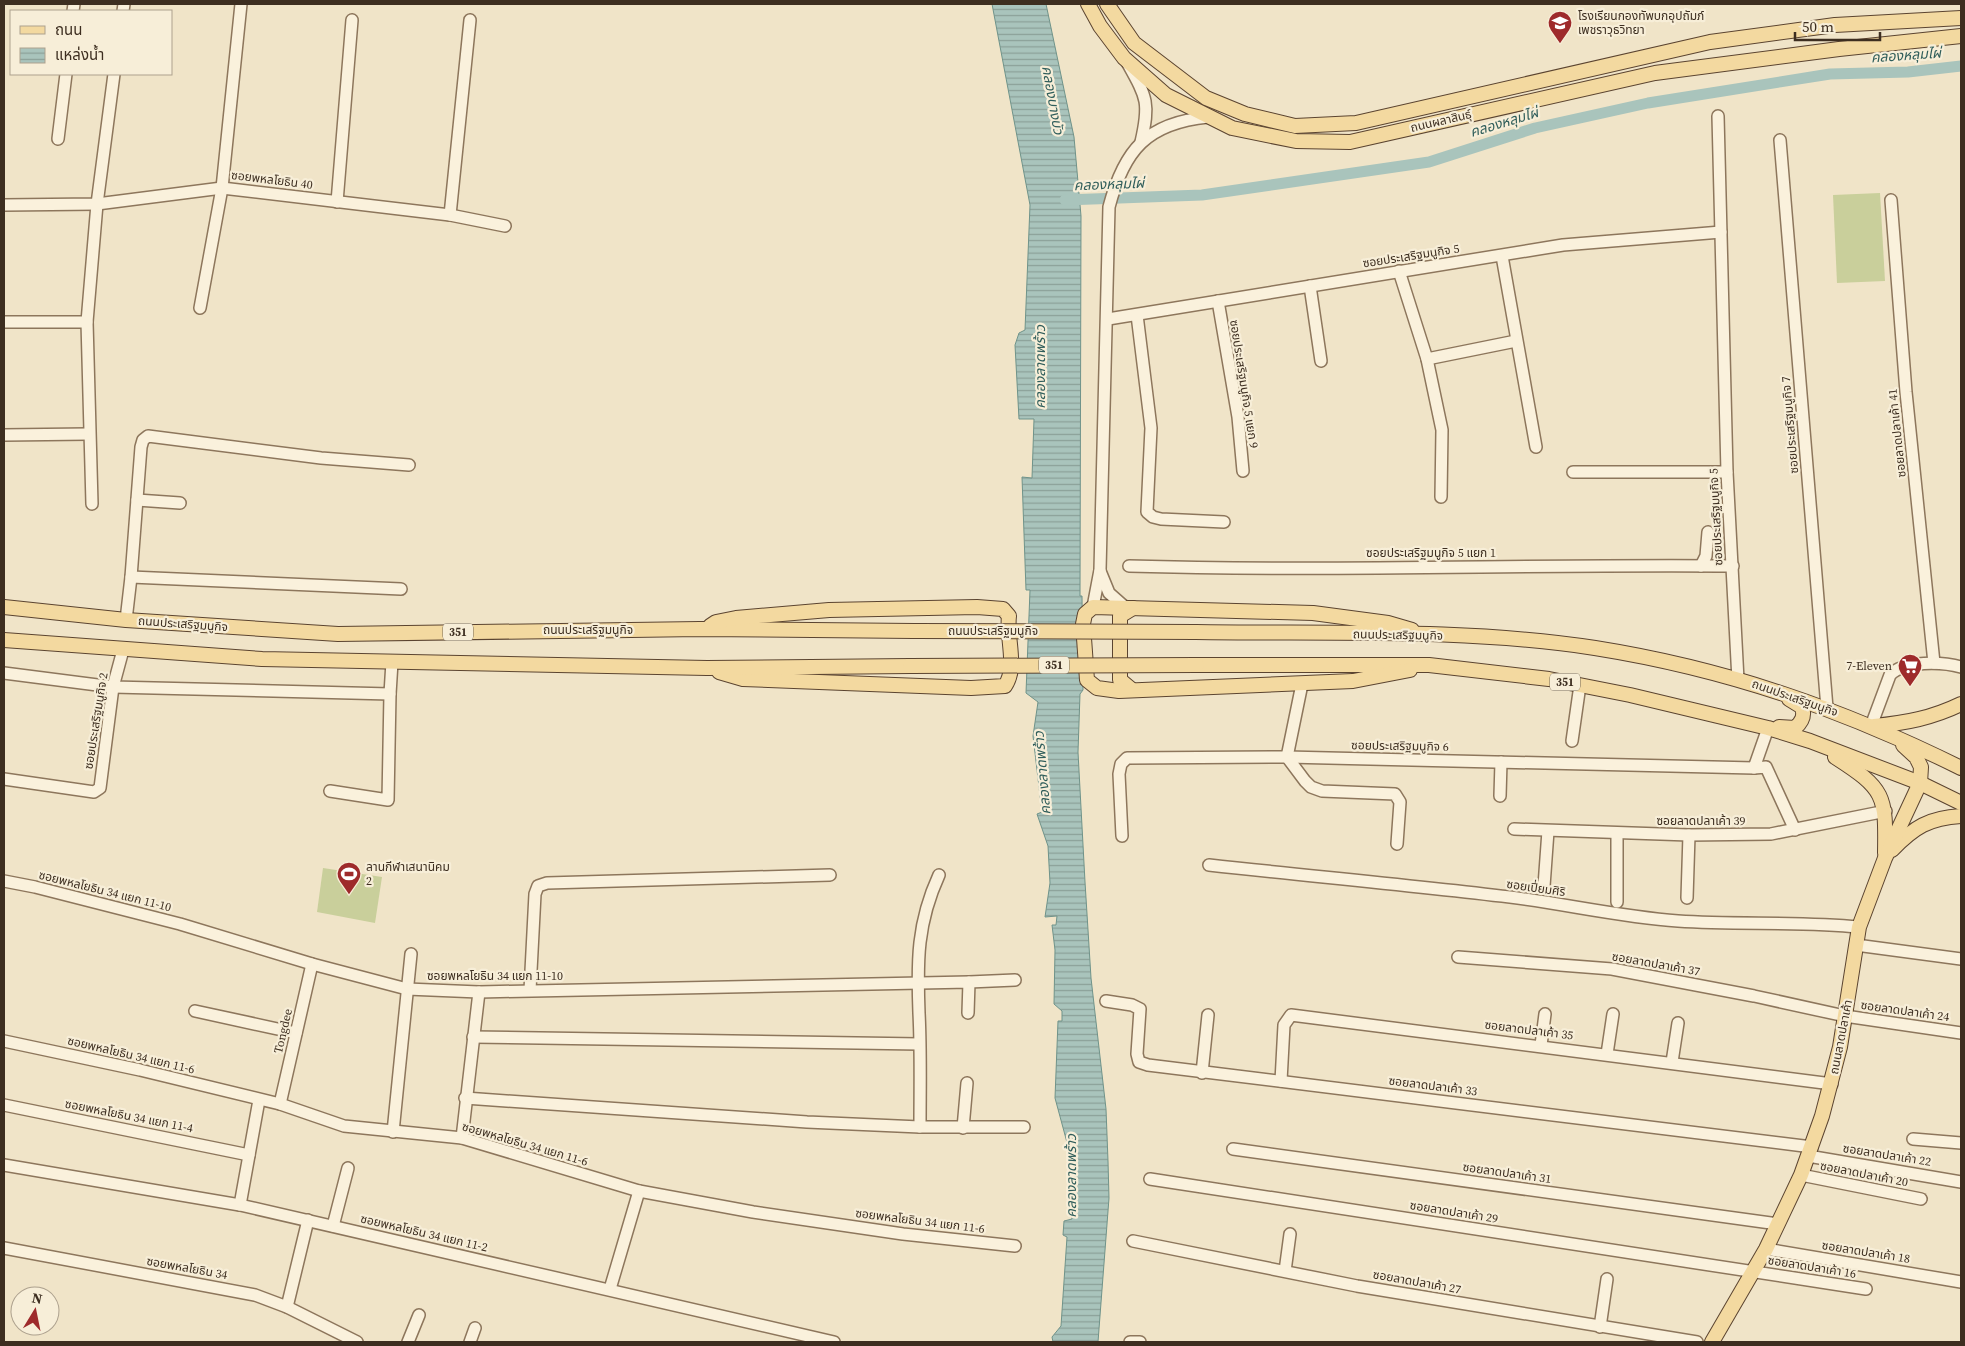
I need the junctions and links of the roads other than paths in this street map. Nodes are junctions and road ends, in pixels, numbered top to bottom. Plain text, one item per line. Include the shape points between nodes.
1 (240, 4) edge
2 (1088, 4) edge
3 (1107, 4) edge
4 (1961, 18) edge
5 (352, 20) dead end
6 (470, 20) dead end
7 (1961, 36) edge
8 (1124, 58) junction
9 (66, 75) edge
10 (114, 75) edge
11 (1718, 116) dead end
12 (1208, 118) junction
13 (58, 139) dead end
14 (1780, 140) dead end
15 (1141, 142) junction
16 (222, 188) junction
17 (1891, 200) dead end
18 (337, 202) junction
19 (97, 204) junction
20 (4, 205) edge
21 (450, 215) junction
22 (505, 226) dead end
23 (1721, 232) junction
24 (1502, 256) junction
25 (1399, 271) junction
26 (1310, 286) junction
27 (1218, 301) junction
28 (200, 308) dead end
29 (1137, 315) junction
30 (1108, 319) junction
31 (4, 322) edge
32 (87, 322) junction
33 (1516, 341) junction
34 (1427, 359) junction
35 (1321, 361) dead end
36 (88, 434) junction
37 (4, 435) edge
38 (1536, 447) dead end
39 (410, 465) dead end
40 (1243, 471) dead end
41 (1573, 472) dead end
42 (1727, 472) junction
43 (1441, 497) dead end
44 (137, 500) junction
45 (180, 503) dead end
46 (92, 504) dead end
47 (1224, 522) dead end
48 (1708, 532) dead end
49 (1129, 566) dead end
50 (1700, 566) junction
51 (1733, 566) junction
52 (1100, 570) junction
53 (131, 577) junction
54 (402, 589) dead end
55 (4, 607) edge
56 (1093, 607) junction
57 (1129, 608) junction
58 (126, 620) junction
59 (706, 630) junction
60 (1430, 635) junction
61 (4, 640) edge
62 (123, 650) junction
63 (392, 662) junction
64 (1934, 663) junction
65 (1429, 664) junction
66 (1961, 666) edge
67 (707, 668) junction
68 (4, 673) edge
69 (1742, 681) junction
70 (1302, 684) junction
71 (1580, 685) junction
72 (113, 687) junction
73 (1132, 690) junction
74 (390, 694) junction
75 (1961, 704) edge
76 (1827, 708) junction
77 (1726, 717) junction
78 (1871, 726) junction
79 (1768, 728) junction
80 (1886, 732) junction
81 (1572, 741) dead end
82 (1810, 741) junction
83 (1287, 757) junction
84 (1500, 762) junction
85 (1754, 768) junction
86 (1961, 768) edge
87 (4, 779) edge
88 (1920, 783) junction
89 (330, 791) dead end
90 (1500, 796) dead end
91 (1961, 803) edge
92 (1886, 811) junction
93 (1961, 816) edge
94 (1514, 829) dead end
95 (1796, 830) junction
96 (1548, 831) junction
97 (1617, 834) junction
98 (1689, 835) junction
99 (1122, 836) dead end
100 (1397, 844) dead end
101 (1885, 858) junction
102 (1209, 865) dead end
103 (830, 874) dead end
104 (939, 875) dead end
105 (4, 881) edge
106 (1544, 886) dead end
107 (1687, 898) dead end
108 (1616, 902) dead end
109 (1860, 927) junction
110 (1856, 945) junction
111 (411, 954) dead end
112 (1458, 957) dead end
113 (1961, 959) edge
114 (312, 964) junction
115 (1015, 980) dead end
116 (969, 982) junction
117 (917, 984) junction
118 (407, 989) junction
119 (530, 990) junction
120 (479, 992) junction
121 (1106, 1001) dead end
122 (195, 1011) dead end
123 (968, 1013) dead end
124 (1545, 1014) dead end
125 (1613, 1014) dead end
126 (1208, 1015) dead end
127 (1845, 1016) junction
128 (1678, 1023) dead end
129 (1961, 1033) edge
130 (296, 1034) junction
131 (473, 1037) junction
132 (4, 1041) edge
133 (919, 1044) junction
134 (1541, 1046) junction
135 (1607, 1054) junction
136 (1672, 1062) junction
137 (1202, 1073) junction
138 (1281, 1081) junction
139 (967, 1083) dead end
140 (1832, 1084) junction
141 (465, 1098) junction
142 (259, 1100) junction
143 (280, 1104) junction
144 (4, 1105) edge
145 (920, 1127) junction
146 (1024, 1127) dead end
147 (963, 1128) junction
148 (393, 1132) junction
149 (462, 1138) junction
150 (1913, 1138) dead end
151 (1961, 1143) edge
152 (1233, 1149) dead end
153 (1810, 1152) junction
154 (249, 1155) junction
155 (4, 1165) edge
156 (348, 1168) dead end
157 (1801, 1175) junction
158 (1150, 1179) dead end
159 (1961, 1182) edge
160 (639, 1191) junction
161 (1922, 1199) dead end
162 (240, 1205) junction
163 (308, 1220) junction
164 (1778, 1224) junction
165 (333, 1226) junction
166 (1290, 1234) dead end
167 (1133, 1242) dead end
168 (1015, 1246) dead end
169 (4, 1248) edge
170 (1766, 1249) junction
171 (1285, 1272) junction
172 (1754, 1272) junction
173 (1607, 1279) dead end
174 (1961, 1282) edge
175 (610, 1289) junction
176 (1866, 1289) dead end
177 (287, 1307) junction
178 (419, 1316) dead end
179 (475, 1328) dead end
180 (1600, 1328) junction
181 (356, 1342) edge
182 (408, 1342) edge
183 (470, 1342) edge
184 (834, 1342) edge
185 (1130, 1342) edge
186 (1140, 1342) edge
187 (1697, 1342) edge
188 (1712, 1342) edge

1 - 16 street
2 - 8 main road, ถนนผลาสินธุ์
3 - 4 main road, ถนนผลาสินธุ์ via 1134,43 1206,98 1246,114 1295,126 1356,123 1710,42 1835,25
5 - 18 street
6 - 21 street
7 - 12 main road, ถนนผลาสินธุ์ via 1655,73 1350,142 1296,141 1232,128
8 - 12 main road, ถนนผลาสินธุ์ via 1166,96
8 - 15 street via 1146,100 1148,113
9 - 13 street
10 - 19 street
11 - 23 street, ซอยประเสริฐมนูกิจ 5
12 - 15 street via 1167,124
14 - 76 street, ซอยประเสริฐมนูกิจ 7
15 - 30 street via 1122,173 1109,208
16 - 18 street, ซอยพหลโยธิน 40
16 - 19 street, ซอยพหลโยธิน 40
16 - 28 street
17 - 64 street, ซอยลาดปลาเค้า 41 via 1906,392
18 - 21 street, ซอยพหลโยธิน 40
19 - 20 street, ซอยพหลโยธิน 40
19 - 32 street
21 - 22 street, ซอยพหลโยธิน 40
23 - 24 street, ซอยประเสริฐมนูกิจ 5 via 1587,242
23 - 42 street, ซอยประเสริฐมนูกิจ 5
24 - 25 street, ซอยประเสริฐมนูกิจ 5
24 - 33 street
25 - 26 street, ซอยประเสริฐมนูกิจ 5
25 - 34 street
26 - 27 street, ซอยประเสริฐมนูกิจ 5
26 - 35 street
27 - 29 street, ซอยประเสริฐมนูกิจ 5
27 - 40 street, ซอยประเสริฐมนูกิจ 5 แยก 9 via 1238,417
29 - 30 street, ซอยประเสริฐมนูกิจ 5
29 - 47 street via 1151,428 1147,512 1162,519
30 - 52 street
31 - 32 street
32 - 36 street
33 - 34 street
33 - 38 street
34 - 43 street via 1442,430
36 - 37 street
36 - 46 street
39 - 44 street via 321,458 148,436 140,447
41 - 42 street
42 - 51 street, ซอยประเสริฐมนูกิจ 5
44 - 45 street
44 - 53 street
48 - 50 street via 1706,556
49 - 50 street, ซอยประเสริฐมนูกิจ 5 แยก 1 via 1244,570 1404,566
50 - 51 street, ซอยประเสริฐมนูกิจ 5 แยก 1
51 - 69 street, ซอยประเสริฐมนูกิจ 5
52 - 56 street
52 - 57 street via 1109,593
53 - 54 street
53 - 58 street
55 - 58 main road, ถนนประเสริฐมนูกิจ / 351
56 - 57 main road
56 - 73 main road via 1085,614 1083,624 1087,680 1096,688
57 - 60 main road via 1312,613 1388,623
57 - 73 main road via 1120,616 1120,680
58 - 59 main road, ถนนประเสริฐมนูกิจ / 351 via 338,634
59 - 60 main road, ถนนประเสริฐมนูกิจ / 351, bridge
59 - 67 main road via 716,622 736,618 829,610 977,606 1002,610 1009,616 1011,677 1005,686 971,688 743,680
60 - 69 main road, ถนนประเสริฐมนูกิจ / 351 via 1504,638 1595,648
61 - 62 main road, 351
62 - 63 main road, 351 via 262,660
62 - 72 street, ซอยประเสริฐมนูกิจ 2
63 - 67 main road, 351
63 - 74 street
64 - 66 street
64 - 78 street via 1894,670
65 - 67 main road, 351, bridge
65 - 70 main road via 1353,681
65 - 71 main road, 351 via 1505,672
68 - 72 street
69 - 76 main road, ถนนประเสริฐมนูกิจ / 351
69 - 77 main road via 1799,704 1803,712 1800,724 1789,728
70 - 73 main road
70 - 83 street
71 - 77 main road, 351
71 - 81 street
72 - 74 street
72 - 87 street, ซอยประเสริฐมนูกิจ 2 via 100,788 94,792
74 - 89 street via 388,800
75 - 78 main road via 1937,716
76 - 78 main road, ถนนประเสริฐมนูกิจ / 351
77 - 79 main road, 351
78 - 80 main road, ถนนประเสริฐมนูกิจ / 351
79 - 82 main road, 351
79 - 85 street
80 - 86 main road, ถนนประเสริฐมนูกิจ / 351
80 - 88 main road via 1916,757
82 - 88 main road, 351
82 - 92 main road via 1878,790
83 - 84 street, ซอยประเสริฐมนูกิจ 6
83 - 99 street, ซอยประเสริฐมนูกิจ 6 via 1127,758 1121,764 1119,774
83 - 100 street via 1311,787 1322,791 1396,794 1400,802
84 - 85 street, ซอยประเสริฐมนูกิจ 6
84 - 90 street
85 - 95 street, ซอยประเสริฐมนูกิจ 6 via 1766,767
88 - 91 main road, 351
88 - 101 main road, ถนนลาดปลาเค้า
92 - 95 street, ซอยลาดปลาเค้า 39
92 - 101 main road
93 - 101 main road via 1930,820 1913,830
94 - 96 street, ซอยลาดปลาเค้า 39
95 - 98 street, ซอยลาดปลาเค้า 39 via 1771,834
96 - 97 street, ซอยลาดปลาเค้า 39
96 - 106 street
97 - 98 street, ซอยลาดปลาเค้า 39
97 - 108 street
98 - 107 street
101 - 109 main road, ถนนลาดปลาเค้า
102 - 109 street, ซอยเปี่ยมศิริ via 1550,902 1603,913 1680,921 1819,923
103 - 119 street via 547,883 538,886
104 - 117 street via 927,901 922,924
105 - 114 street, ซอยพหลโยธิน 34 แยก 11-10 via 35,886 180,924
109 - 110 main road, ถนนลาดปลาเค้า
110 - 113 street
110 - 127 main road, ถนนลาดปลาเค้า
111 - 118 street
112 - 127 street, ซอยลาดปลาเค้า 37 via 1612,969
114 - 118 street, ซอยพหลโยธิน 34 แยก 11-10
114 - 130 street, Tongdee
115 - 116 street, ซอยพหลโยธิน 34 แยก 11-10
116 - 117 street, ซอยพหลโยธิน 34 แยก 11-10
116 - 123 street
117 - 119 street, ซอยพหลโยธิน 34 แยก 11-10
117 - 133 street
118 - 120 street, ซอยพหลโยธิน 34 แยก 11-10
118 - 148 street
119 - 120 street, ซอยพหลโยธิน 34 แยก 11-10
120 - 131 street
121 - 137 street, ซอยลาดปลาเค้า 33 via 1140,1009 1139,1062
122 - 130 street
124 - 134 street
125 - 135 street
126 - 137 street
127 - 129 street, ซอยลาดปลาเค้า 24
127 - 140 main road, ถนนลาดปลาเค้า
128 - 136 street
130 - 143 street, Tongdee
131 - 133 street
131 - 141 street
132 - 142 street, ซอยพหลโยธิน 34 แยก 11-6
133 - 145 street
134 - 135 street, ซอยลาดปลาเค้า 35
134 - 138 street, ซอยลาดปลาเค้า 35 via 1291,1014 1284,1025
135 - 136 street, ซอยลาดปลาเค้า 35
136 - 140 street, ซอยลาดปลาเค้า 35
137 - 138 street, ซอยลาดปลาเค้า 33
138 - 153 street, ซอยลาดปลาเค้า 33
139 - 147 street
140 - 153 main road, ถนนลาดปลาเค้า
141 - 145 street via 797,1122
141 - 149 street
142 - 143 street, ซอยพหลโยธิน 34 แยก 11-6
142 - 154 street
143 - 148 street, ซอยพหลโยธิน 34 แยก 11-6 via 344,1126
144 - 154 street, ซอยพหลโยธิน 34 แยก 11-4
145 - 147 street
146 - 147 street
148 - 149 street, ซอยพหลโยธิน 34 แยก 11-6
149 - 160 street, ซอยพหลโยธิน 34 แยก 11-6
150 - 151 street
152 - 164 street, ซอยลาดปลาเค้า 31
153 - 157 main road, ถนนลาดปลาเค้า
153 - 159 street, ซอยลาดปลาเค้า 22
154 - 162 street
155 - 162 street, ซอยพหลโยธิน 34 แยก 11-2
156 - 165 street
157 - 161 street, ซอยลาดปลาเค้า 20
157 - 164 main road, ถนนลาดปลาเค้า
158 - 172 street, ซอยลาดปลาเค้า 29
160 - 168 street, ซอยพหลโยธิน 34 แยก 11-6 via 903,1234
160 - 175 street
162 - 163 street, ซอยพหลโยธิน 34 แยก 11-2
163 - 165 street, ซอยพหลโยธิน 34 แยก 11-2
163 - 177 street
164 - 170 main road, ถนนลาดปลาเค้า
165 - 175 street, ซอยพหลโยธิน 34 แยก 11-2
166 - 171 street
167 - 171 street, ซอยลาดปลาเค้า 27
169 - 177 street, ซอยพหลโยธิน 34 via 255,1295
170 - 172 main road, ถนนลาดปลาเค้า
170 - 174 street, ซอยลาดปลาเค้า 18
171 - 180 street, ซอยลาดปลาเค้า 27
172 - 176 street, ซอยลาดปลาเค้า 16
172 - 188 main road, ถนนลาดปลาเค้า
173 - 180 street
175 - 184 street, ซอยพหลโยธิน 34 แยก 11-2
177 - 181 street, ซอยพหลโยธิน 34
178 - 182 street
179 - 183 street
180 - 187 street, ซอยลาดปลาเค้า 27
185 - 186 street

